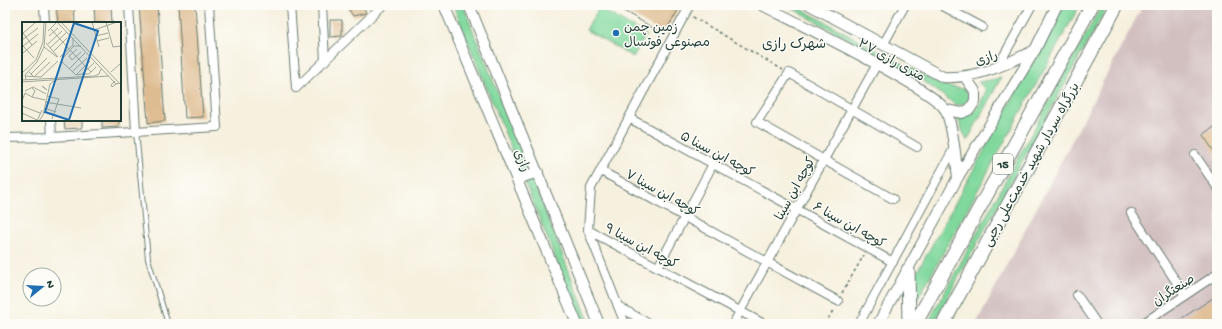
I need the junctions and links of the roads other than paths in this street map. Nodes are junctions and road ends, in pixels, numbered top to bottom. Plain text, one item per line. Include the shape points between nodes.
1 (44, 5) edge
2 (129, 5) edge
3 (209, 5) edge
4 (290, 5) edge
5 (322, 5) edge
6 (444, 5) edge
7 (469, 5) edge
8 (690, 5) edge
9 (762, 5) edge
10 (810, 5) edge
11 (905, 5) edge
12 (941, 5) edge
13 (1032, 5) edge
14 (1057, 5) edge
15 (1092, 5) edge
16 (1117, 5) edge
17 (378, 7) edge
18 (45, 22) edge
19 (982, 27) dead end
20 (883, 45) junction
21 (1035, 50) junction
22 (324, 61) junction
23 (876, 64) junction
24 (997, 68) junction
25 (943, 77) joint
26 (965, 77) junction
27 (852, 109) junction
28 (946, 110) junction
29 (629, 118) junction
30 (51, 121) edge
31 (136, 131) junction
32 (52, 137) junction
33 (5, 138) edge
34 (917, 146) dead end
35 (954, 148) junction
36 (1195, 155) dead end
37 (824, 159) junction
38 (713, 164) junction
39 (600, 171) junction
40 (538, 172) junction
41 (958, 177) junction
42 (517, 180) junction
43 (1217, 187) edge
44 (893, 199) dead end
45 (797, 208) junction
46 (1131, 213) dead end
47 (684, 216) junction
48 (588, 230) junction
49 (767, 262) junction
50 (893, 262) junction
51 (658, 267) junction
52 (908, 270) junction
53 (1217, 274) edge
54 (1077, 295) dead end
55 (1185, 296) junction
56 (838, 302) road end
57 (618, 306) junction
58 (740, 311) junction
59 (168, 324) edge
60 (577, 324) edge
61 (599, 324) edge
62 (625, 324) edge
63 (649, 324) edge
64 (733, 324) edge
65 (764, 324) edge
66 (858, 324) edge
67 (878, 324) edge
68 (909, 324) edge
69 (915, 324) edge
70 (943, 324) edge
71 (1097, 324) edge
72 (1143, 324) edge

1 - 18 street
2 - 31 street
3 - 31 street via 217,127
4 - 22 street via 296,88
5 - 22 street
6 - 42 street, رازی
7 - 40 street, رازی
8 - 29 street
9 - 23 street, ۲۷ متری رازی
10 - 20 street, ۲۷ متری رازی
11 - 20 street
12 - 19 street
13 - 24 street
14 - 21 street
15 - 69 highway, بزرگراه سردار شهید خدمت‌علی رجبی / 15
16 - 70 highway, بزرگراه سردار شهید خدمت‌علی رجبی / 15
17 - 22 street
20 - 25 street, ۲۷ متری رازی
21 - 24 street, رازی
21 - 41 street
23 - 27 street, کوچه ابن سینا
23 - 28 street, ۲۷ متری رازی via 935,98
24 - 26 street, رازی
25 - 26 street, رازی
26 - 28 street via 975,91 975,102 970,109 962,113
27 - 34 street
27 - 37 street, کوچه ابن سینا
27 - 37 street via 789,73 757,122
28 - 35 street
29 - 38 street, کوچه ابن سینا ۵
29 - 39 street
30 - 32 street
31 - 32 street
31 - 59 lane via 148,259
32 - 33 street
35 - 41 street
35 - 50 street
36 - 43 street
37 - 44 street
37 - 45 street, کوچه ابن سینا
38 - 45 street, کوچه ابن سینا ۵
38 - 47 street
39 - 47 street, کوچه ابن سینا ۷
39 - 48 street, کوچه ابن سینا ۹ via 591,188
40 - 42 street
40 - 61 street, رازی
41 - 52 street
42 - 60 street, رازی
45 - 49 street, کوچه ابن سینا
45 - 50 street, کوچه ابن سینا ۶
46 - 55 street
47 - 49 street, کوچه ابن سینا ۷
47 - 51 street
48 - 51 street, کوچه ابن سینا ۹
48 - 57 street
49 - 56 street, کوچه ابن سینا ۷
49 - 58 street, کوچه ابن سینا
50 - 66 street
51 - 58 street, کوچه ابن سینا ۹
52 - 67 street
52 - 68 highway
53 - 55 street, صنعتگران
54 - 71 street
55 - 72 street, صنعتگران
57 - 62 street
57 - 63 street
58 - 64 street, کوچه ابن سینا
58 - 65 street, کوچه ابن سینا ۹

